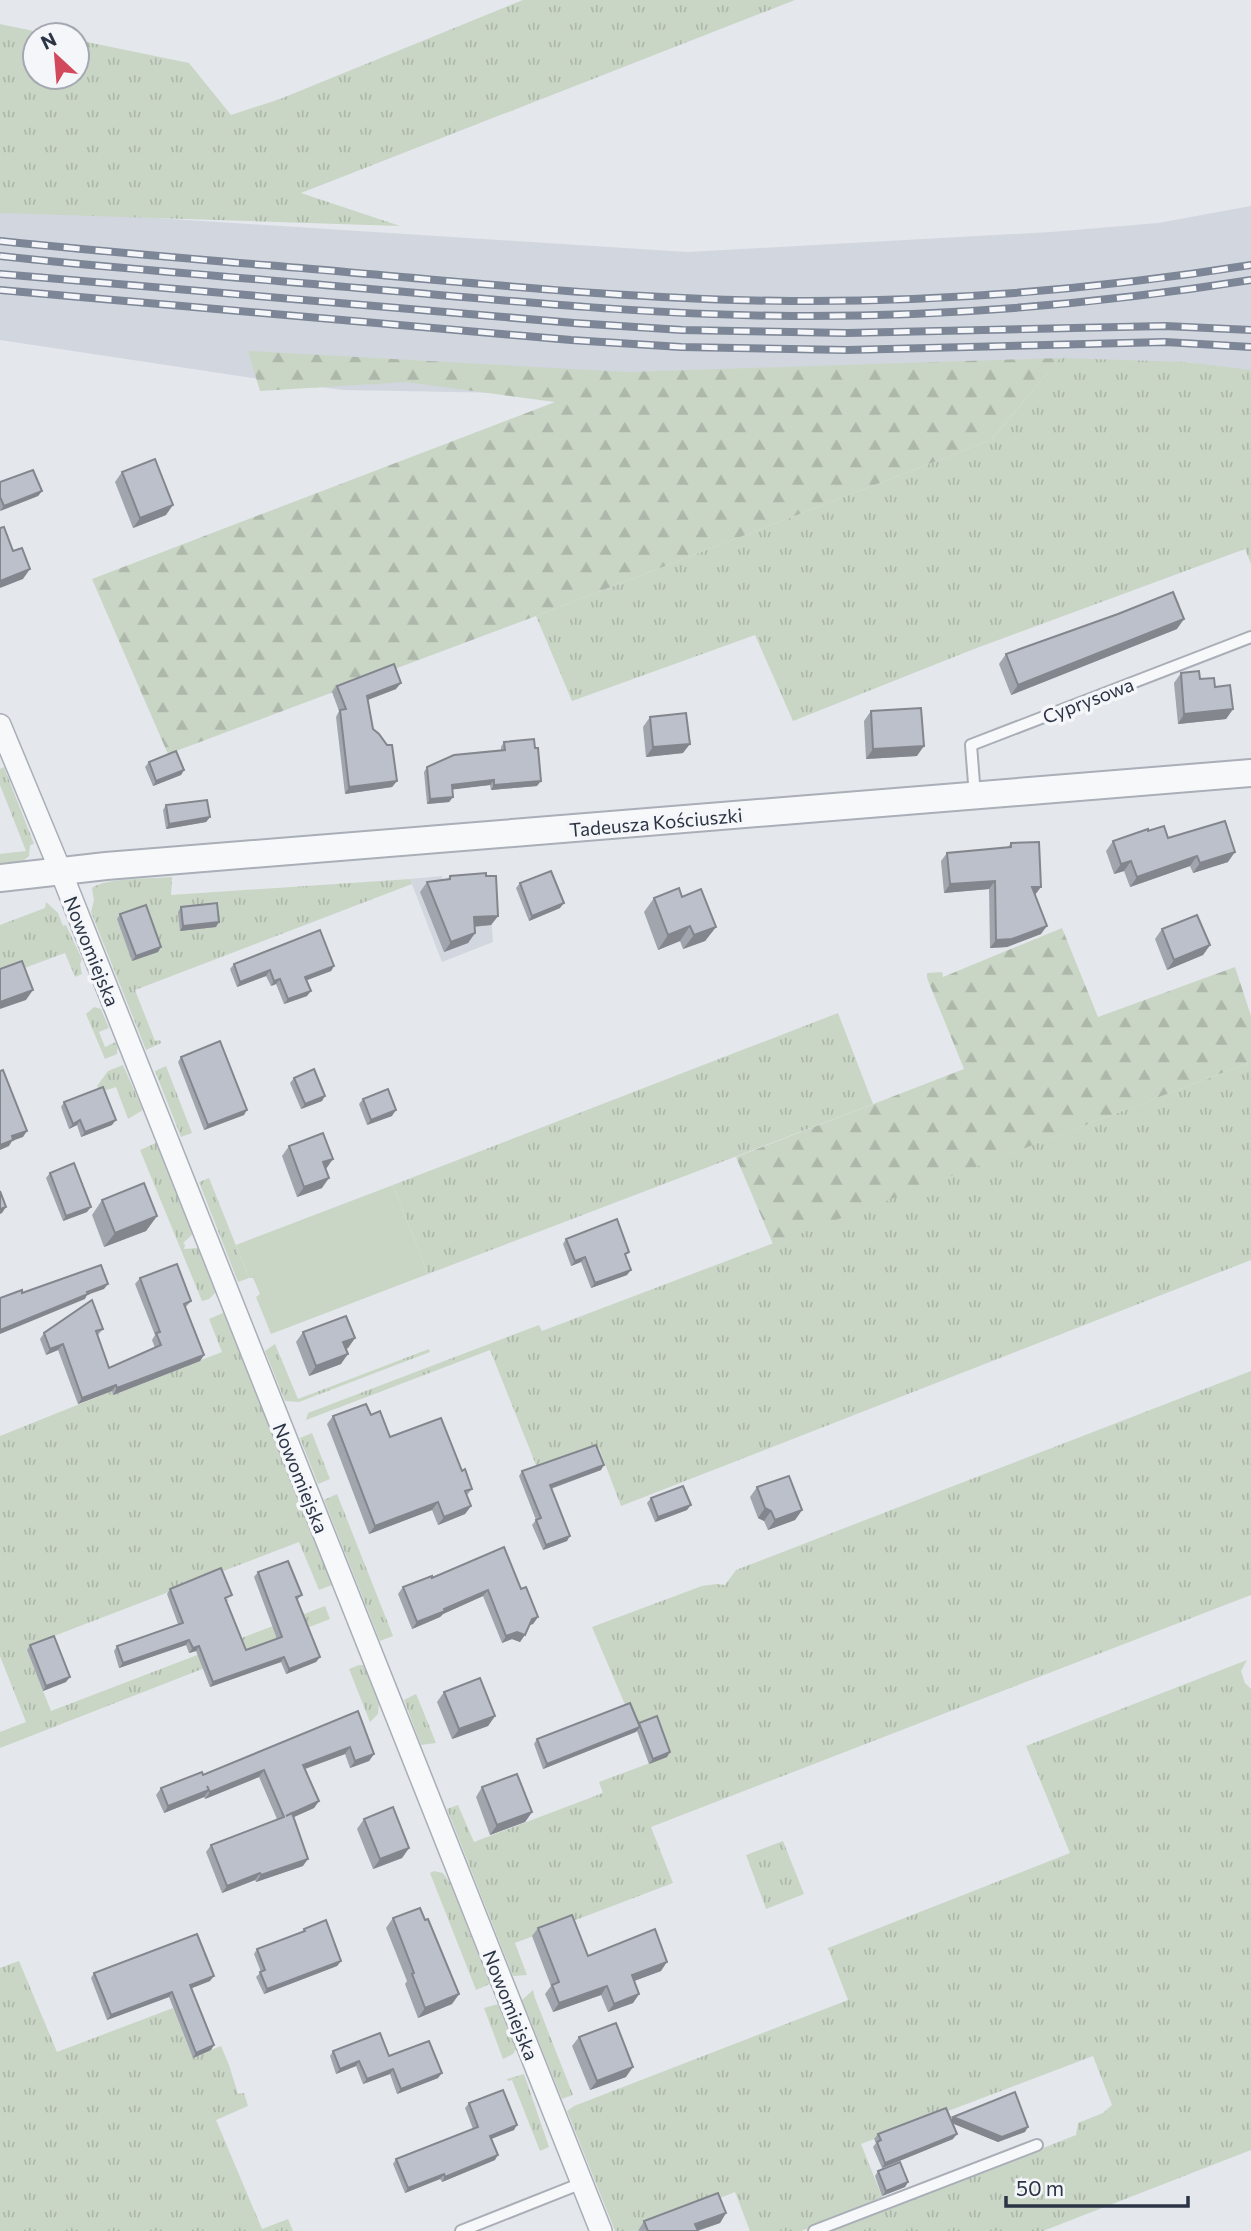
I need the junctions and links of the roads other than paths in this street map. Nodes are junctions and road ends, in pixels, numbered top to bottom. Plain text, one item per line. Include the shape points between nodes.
1 (1251, 636) edge
2 (0, 725) edge
3 (1251, 773) edge
4 (975, 796) junction
5 (61, 872) junction
6 (0, 878) edge
7 (1037, 2145) dead end
8 (582, 2183) junction
9 (461, 2231) edge
10 (601, 2231) edge
11 (814, 2231) edge

1 - 4 lane, Cyprysowa via 971,745
2 - 5 street, Nowomiejska
3 - 4 street, Tadeusza Kościuszki
4 - 5 street, Tadeusza Kościuszki
5 - 6 street, Tadeusza Kościuszki
5 - 8 street, Nowomiejska
7 - 11 lane
8 - 9 lane
8 - 10 street, Nowomiejska

